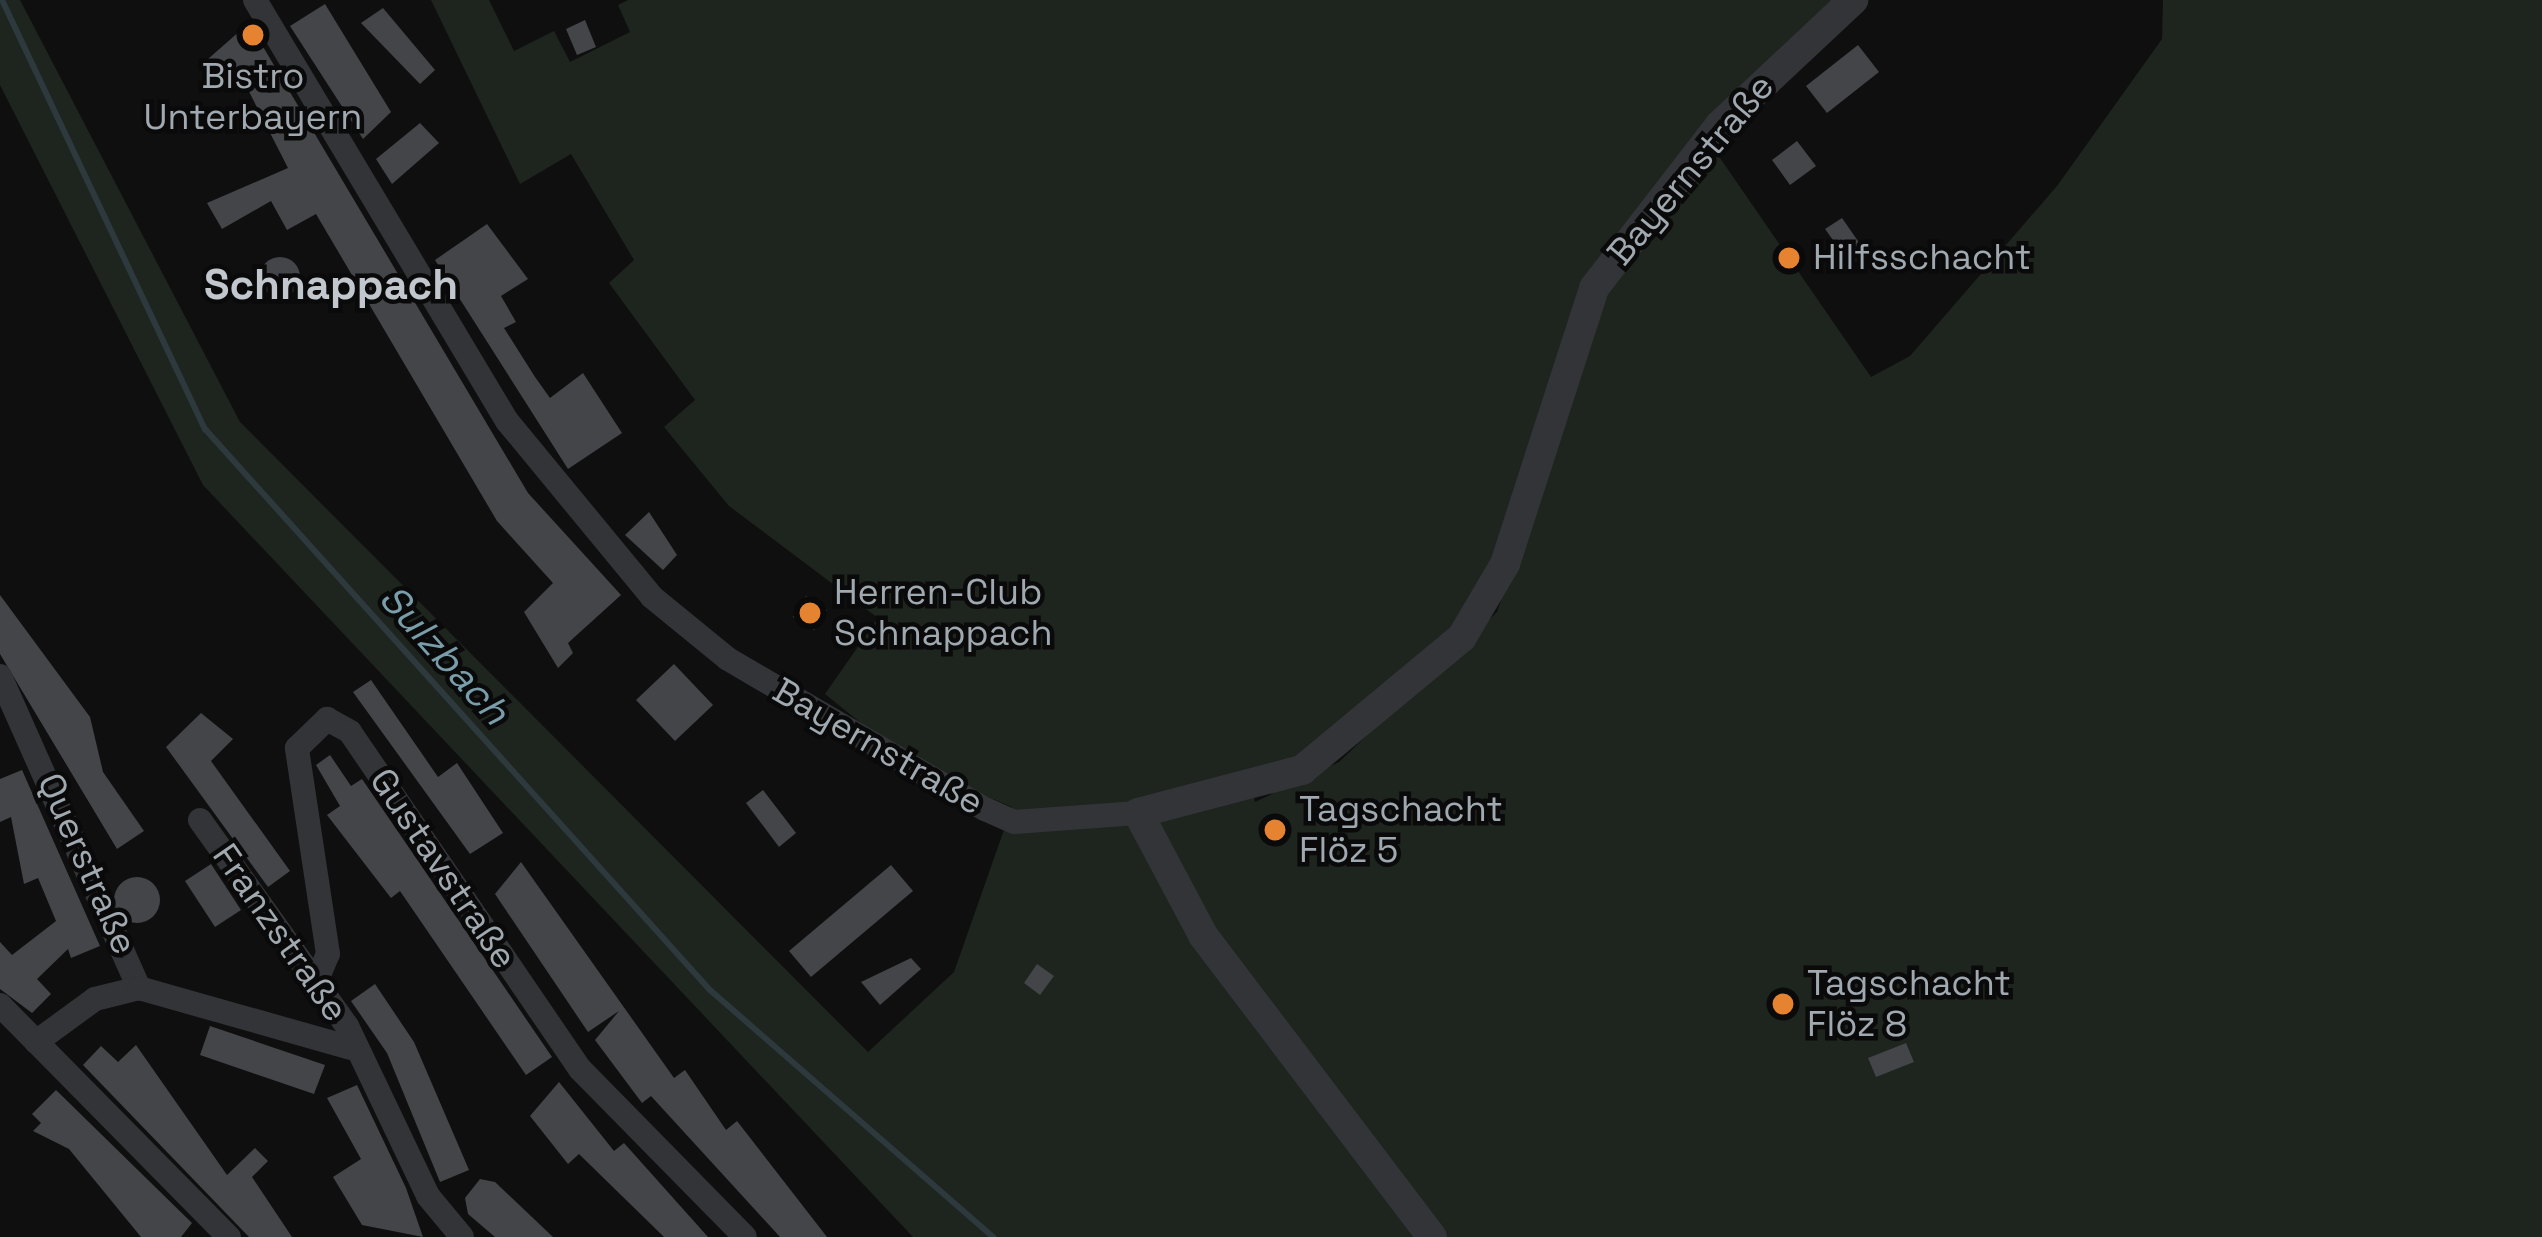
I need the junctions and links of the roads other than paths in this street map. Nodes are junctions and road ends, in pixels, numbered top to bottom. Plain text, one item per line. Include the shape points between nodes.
1 (255, 0) edge
2 (1853, 0) edge
3 (0, 676) edge
4 (1138, 813) junction
5 (200, 820) dead end
6 (316, 982) junction
7 (139, 988) junction
8 (0, 1005) edge
9 (36, 1042) junction
10 (351, 1048) junction
11 (229, 1237) edge
12 (462, 1237) edge
13 (746, 1237) edge
14 (1432, 1237) edge

1 - 4 street, Bayernstraße via 507,421 652,597 728,659 1014,822
2 - 4 street, Bayernstraße via 1720,125 1594,288 1505,564 1462,637 1302,770
3 - 7 street, Querstraße
4 - 14 street via 1203,935
5 - 6 street, Franzstraße
6 - 10 street, Franzstraße
6 - 13 street, Gustavstraße via 328,954 297,748 327,719 350,732 580,1069
7 - 9 street via 95,999
7 - 10 street, Franzstraße
8 - 9 street
9 - 11 street
10 - 12 street, Franzstraße via 385,1088 428,1196

